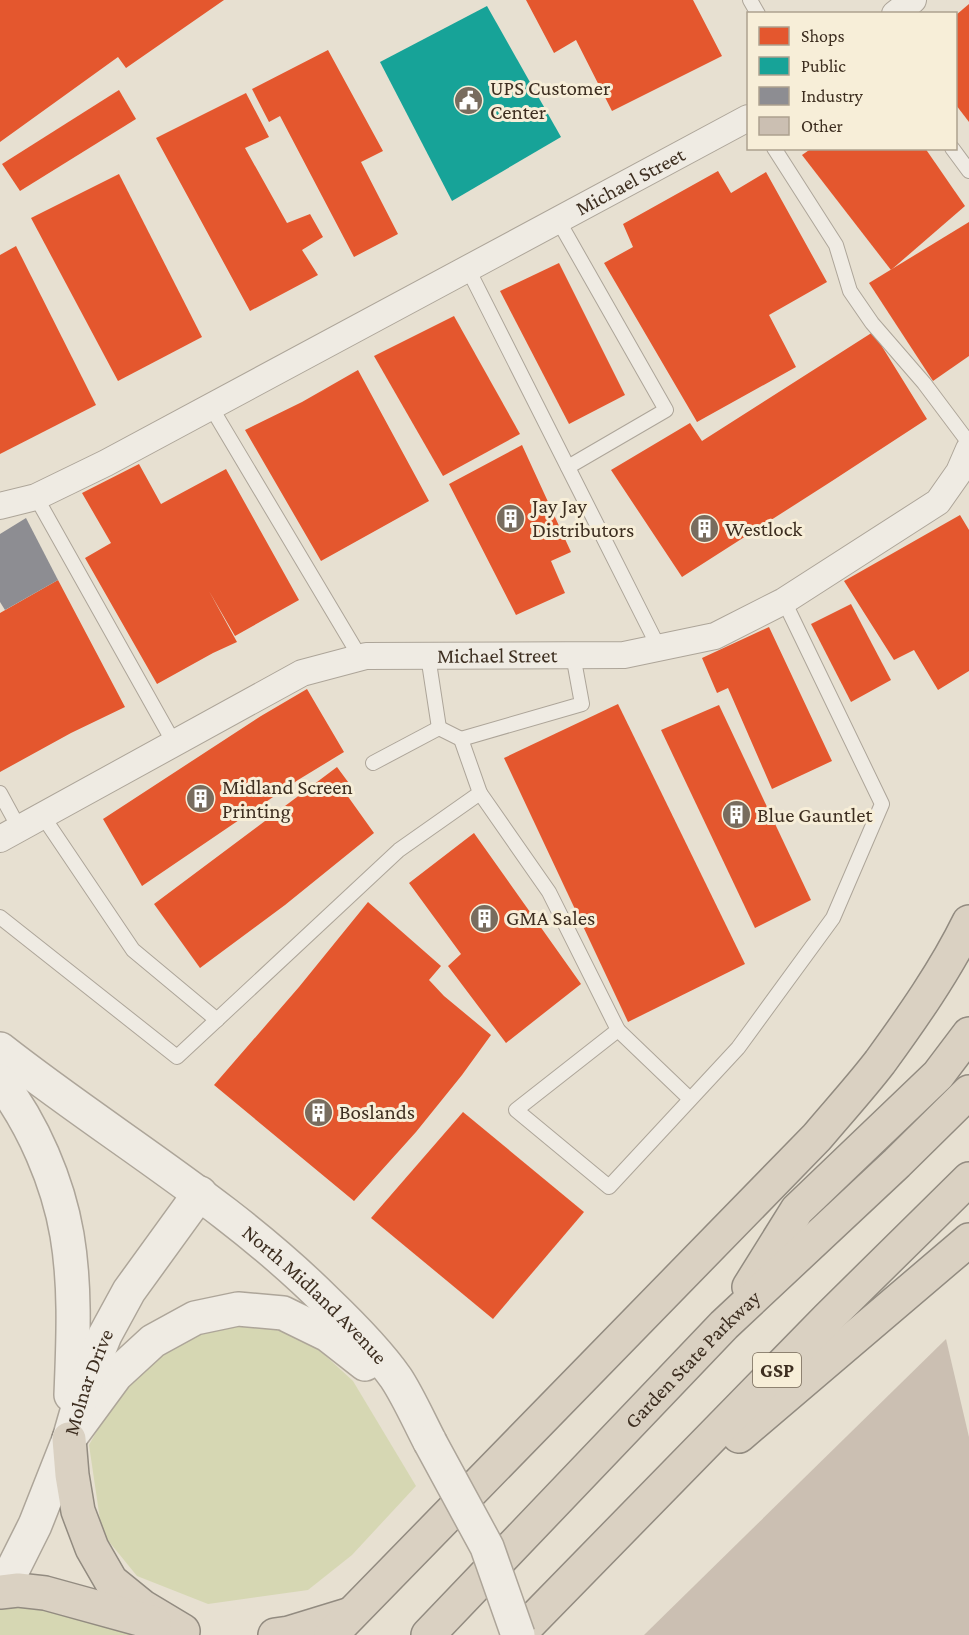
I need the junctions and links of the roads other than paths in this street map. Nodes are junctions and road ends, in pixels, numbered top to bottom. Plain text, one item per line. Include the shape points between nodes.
1 (913, 0) edge
2 (898, 12) edge
3 (747, 119) edge
4 (775, 150) edge
5 (953, 150) edge
6 (969, 171) edge
7 (558, 220) junction
8 (468, 269) junction
9 (211, 407) junction
10 (969, 444) edge
11 (969, 449) edge
12 (568, 467) junction
13 (36, 496) junction
14 (0, 506) edge
15 (784, 601) junction
16 (659, 648) junction
17 (573, 655) junction
18 (428, 656) junction
19 (360, 657) junction
20 (439, 728) junction
21 (461, 740) junction
22 (174, 743) junction
23 (373, 763) dead end
24 (0, 793) edge
25 (480, 793) junction
26 (42, 815) junction
27 (10, 833) edge
28 (0, 917) edge
29 (969, 922) edge
30 (217, 1020) junction
31 (618, 1030) junction
32 (969, 1034) edge
33 (0, 1048) edge
34 (0, 1081) edge
35 (969, 1092) edge
36 (690, 1099) junction
37 (969, 1179) edge
38 (200, 1193) junction
39 (969, 1240) edge
40 (724, 1325) junction
41 (69, 1439) junction
42 (430, 1442) junction
43 (589, 1563) junction
44 (0, 1582) edge
45 (0, 1592) edge
46 (341, 1624) edge
47 (194, 1633) edge
48 (275, 1635) edge
49 (428, 1635) edge
50 (518, 1635) edge

1 - 2 street
3 - 7 street, Michael Street
4 - 10 lane via 837,245 850,291
5 - 6 lane
7 - 8 street, Michael Street
7 - 12 lane via 666,410
8 - 9 street, Michael Street
8 - 12 lane
9 - 13 street, Michael Street
9 - 19 lane
11 - 15 street, Michael Street via 938,502
12 - 16 lane
13 - 14 street, Michael Street
13 - 22 lane
15 - 16 street, Michael Street via 716,636
15 - 36 lane via 882,804 833,918 738,1048
16 - 17 street, Michael Street via 624,655
17 - 18 street, Michael Street
17 - 21 lane via 582,704
18 - 19 street, Michael Street
18 - 20 lane
19 - 22 street, Michael Street via 302,673
20 - 21 lane
20 - 23 lane
21 - 25 lane
22 - 26 street, Michael Street
24 - 27 lane
25 - 30 lane via 399,850
25 - 31 lane via 549,892
26 - 27 street, Michael Street
26 - 30 lane via 133,950
28 - 30 lane via 177,1057
29 - 46 highway via 922,1002 879,1064 817,1137
31 - 36 lane
31 - 36 lane via 516,1110 609,1187
32 - 40 highway via 938,1075 796,1210
33 - 38 street, North Midland Avenue
34 - 41 street via 34,1135 56,1190 67,1235 73,1347
35 - 40 highway, Garden State Parkway
37 - 43 highway, GSP
38 - 41 street, Molnar Drive via 129,1291 105,1335
38 - 42 street, North Midland Avenue via 297,1271 349,1323 397,1379
39 - 43 highway
40 - 49 highway, Garden State Parkway
41 - 42 street via 116,1375 153,1341 195,1318 238,1309 284,1313 328,1335 373,1370
41 - 44 street, Molnar Drive via 35,1525 14,1567
41 - 47 highway via 78,1511 92,1548 111,1581 143,1607
42 - 50 street, North Midland Avenue, bridge via 487,1547
43 - 50 highway, GSP
45 - 47 highway via 45,1593
46 - 48 highway

